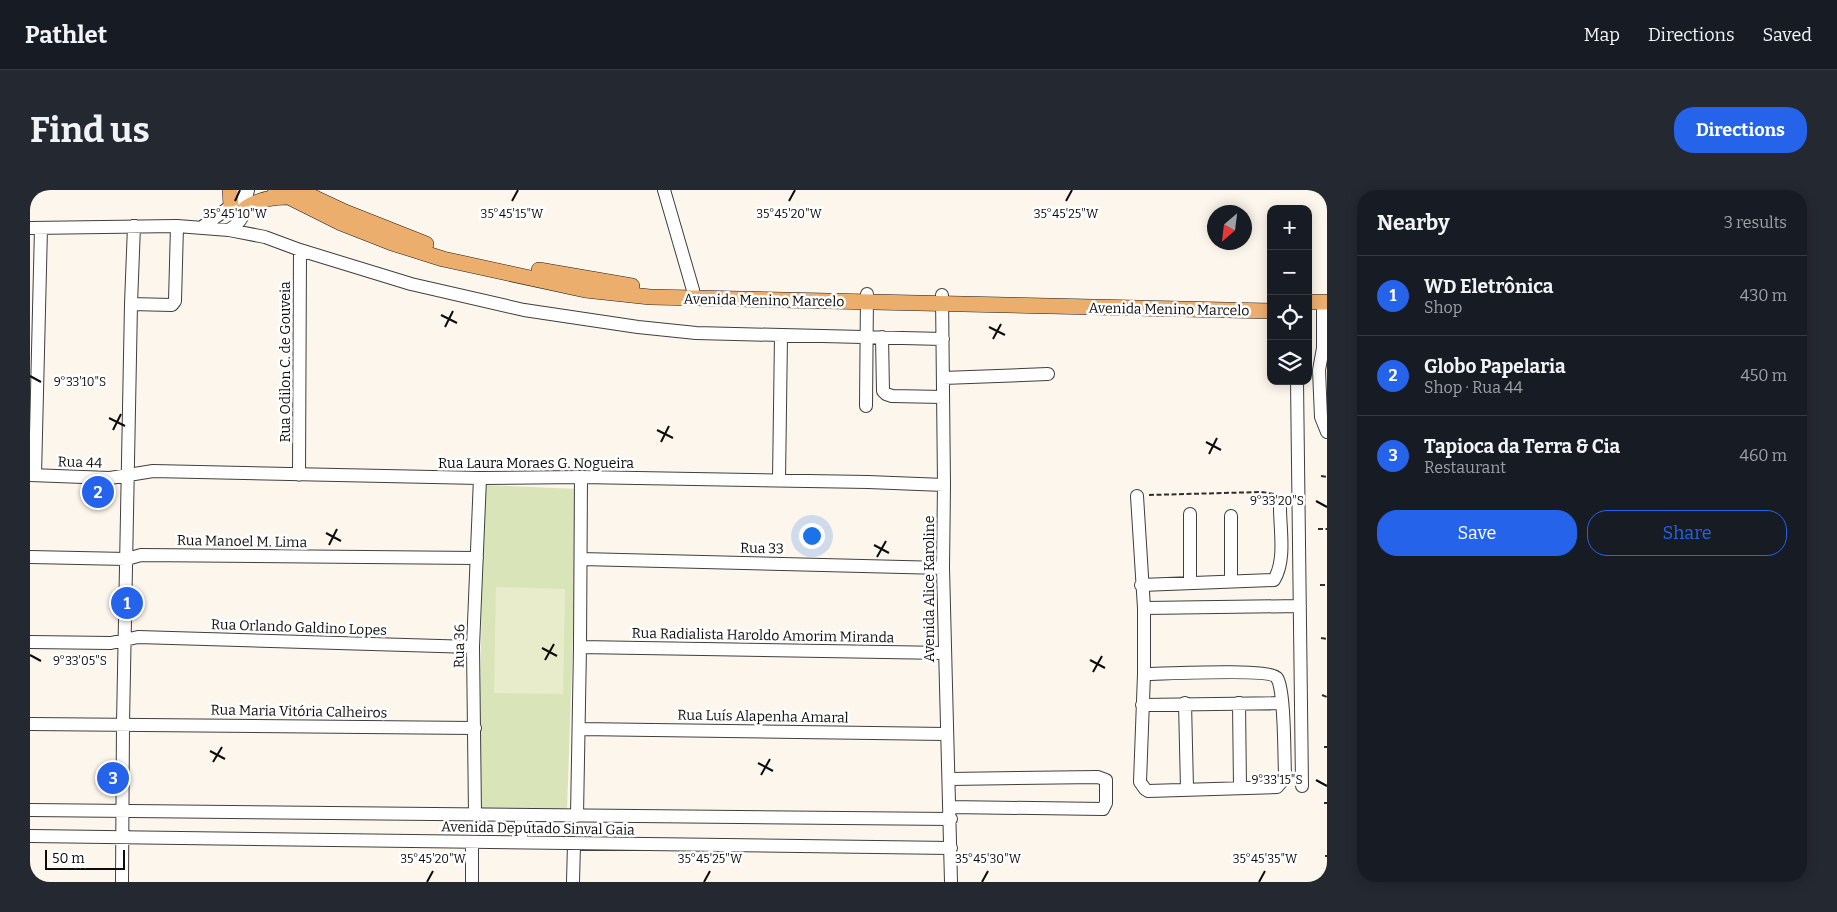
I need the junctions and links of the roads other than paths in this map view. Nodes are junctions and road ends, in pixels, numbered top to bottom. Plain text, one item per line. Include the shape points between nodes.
1 (230, 190) edge
2 (241, 190) edge
3 (248, 190) edge
4 (664, 190) edge
5 (287, 192) edge
6 (230, 206) junction
7 (246, 208) junction
8 (134, 226) junction
9 (177, 226) junction
10 (202, 227) junction
11 (36, 228) edge
12 (229, 230) junction
13 (300, 250) junction
14 (693, 290) junction
15 (867, 299) junction
16 (942, 300) junction
17 (1267, 301) edge
18 (131, 304) junction
19 (1319, 307) edge
20 (1267, 311) edge
21 (781, 336) junction
22 (882, 337) junction
23 (868, 338) junction
24 (943, 339) junction
25 (1325, 352) edge
26 (1048, 374) dead end
27 (943, 378) junction
28 (1298, 385) edge
29 (943, 398) junction
30 (866, 406) dead end
31 (1327, 432) edge
32 (33, 475) edge
33 (129, 475) junction
34 (299, 475) junction
35 (581, 477) junction
36 (480, 478) junction
37 (779, 480) junction
38 (944, 485) junction
39 (1137, 496) road end
40 (1280, 508) road end
41 (1190, 514) dead end
42 (1231, 516) dead end
43 (30, 557) edge
44 (478, 558) junction
45 (127, 559) junction
46 (581, 559) junction
47 (943, 568) junction
48 (1230, 581) junction
49 (1190, 583) junction
50 (1142, 585) junction
51 (1300, 606) junction
52 (1144, 608) junction
53 (125, 640) junction
54 (30, 642) edge
55 (473, 647) junction
56 (580, 647) junction
57 (945, 653) junction
58 (1144, 674) junction
59 (1185, 703) junction
60 (1239, 703) junction
61 (1282, 703) junction
62 (1142, 705) junction
63 (30, 724) edge
64 (123, 724) junction
65 (474, 728) junction
66 (579, 729) junction
67 (946, 734) junction
68 (949, 779) junction
69 (1302, 786) dead end
70 (1240, 787) junction
71 (1186, 788) junction
72 (30, 810) edge
73 (123, 810) junction
74 (950, 813) junction
75 (475, 814) junction
76 (521, 815) junction
77 (577, 816) junction
78 (30, 836) edge
79 (123, 838) junction
80 (472, 842) junction
81 (521, 842) junction
82 (574, 844) junction
83 (951, 848) junction
84 (122, 882) edge
85 (472, 882) edge
86 (573, 882) edge
87 (951, 882) edge

1 - 6 main road
2 - 6 street
3 - 7 street
4 - 14 street
5 - 7 main road
5 - 14 main road, Avenida Menino Marcelo via 429,245 546,272 629,286
5 - 15 main road, Avenida Menino Marcelo via 342,223 392,243 443,259 585,290 650,298
6 - 10 street
7 - 12 street via 241,221
8 - 9 street
8 - 11 street
8 - 18 street
9 - 10 street
9 - 18 street via 176,301 172,305
10 - 12 street
11 - 32 street
12 - 13 street via 265,237
13 - 21 street via 411,284 524,310 696,333
13 - 34 street, Rua Odilon C. de Gouveia
14 - 15 main road, Avenida Menino Marcelo
15 - 16 main road, Avenida Menino Marcelo
15 - 23 street
16 - 17 main road, Avenida Menino Marcelo
16 - 20 main road, Avenida Menino Marcelo
16 - 24 street, Avenida Alice Karoline
18 - 33 street
19 - 25 street
21 - 23 street
21 - 37 street
22 - 23 street
22 - 24 street
22 - 29 street via 883,390 886,394
23 - 30 street
24 - 27 street, Avenida Alice Karoline
25 - 31 street via 1319,370 1321,417
26 - 27 street
27 - 29 street, Avenida Alice Karoline
28 - 51 street
29 - 38 street, Avenida Alice Karoline
32 - 33 street, Rua 44 via 110,478
33 - 34 street, Rua Laura Moraes G. Nogueira via 152,471
33 - 45 street
34 - 36 street, Rua Laura Moraes G. Nogueira
35 - 36 street, Rua Laura Moraes G. Nogueira
35 - 37 street, Rua Laura Moraes G. Nogueira
35 - 46 street
36 - 44 street, Rua 36
37 - 38 street, Rua Laura Moraes G. Nogueira
38 - 47 street, Avenida Alice Karoline
39 - 50 street
40 - 48 street via 1281,558 1274,580
41 - 49 street
42 - 48 street
43 - 45 street, Rua Manoel M. Lima
44 - 45 street, Rua Manoel M. Lima via 141,555
44 - 55 street, Rua 36
45 - 53 street
46 - 47 street, Rua 33
46 - 56 street
47 - 57 street, Avenida Alice Karoline
48 - 49 street
49 - 50 street
50 - 52 street
51 - 52 street
51 - 69 street
52 - 58 street
53 - 54 street, Rua Orlando Galdino Lopes via 111,643
53 - 55 street, Rua Orlando Galdino Lopes via 138,637
53 - 64 street
55 - 65 street, Rua 36
56 - 57 street, Rua Radialista Haroldo Amorim Miranda
56 - 66 street
57 - 67 street, Avenida Alice Karoline
58 - 61 street via 1273,674 1278,679
58 - 62 street
59 - 60 street
59 - 62 street
59 - 71 street
60 - 61 street
60 - 70 street
61 - 70 street via 1283,780 1277,786
62 - 71 street via 1140,782 1148,791
63 - 64 street, Rua Maria Vitória Calheiros
64 - 65 street, Rua Maria Vitória Calheiros
64 - 73 street
65 - 75 street, Rua 36
66 - 67 street, Rua Luís Alapenha Amaral
66 - 77 street
67 - 68 street, Avenida Alice Karoline
68 - 74 street, Avenida Alice Karoline
68 - 74 street, Avenida Deputado Sinval Gaia via 1098,777 1106,780 1103,809
70 - 71 street
72 - 73 street, Avenida Deputado Sinval Gaia
73 - 75 street, Avenida Deputado Sinval Gaia
73 - 79 street
74 - 77 street, Avenida Deputado Sinval Gaia
74 - 83 street, Avenida Alice Karoline
75 - 76 street, Avenida Deputado Sinval Gaia
76 - 77 street, Avenida Deputado Sinval Gaia
76 - 81 street
78 - 79 street, Avenida Deputado Sinval Gaia
79 - 80 street, Avenida Deputado Sinval Gaia
79 - 84 street
80 - 81 street, Avenida Deputado Sinval Gaia
80 - 85 street
81 - 82 street, Avenida Deputado Sinval Gaia
82 - 83 street, Avenida Deputado Sinval Gaia
82 - 86 street
83 - 87 street, Avenida Alice Karoline

